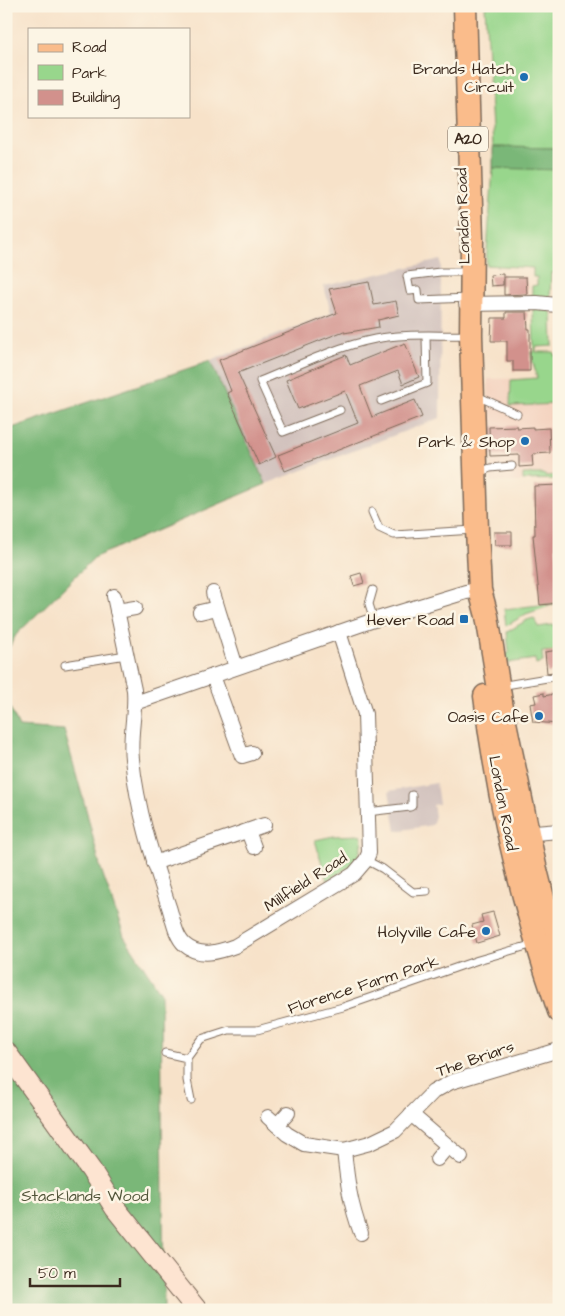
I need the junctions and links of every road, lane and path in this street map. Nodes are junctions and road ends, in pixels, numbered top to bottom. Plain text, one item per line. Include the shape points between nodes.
1 (456, 6) edge
2 (465, 6) edge
3 (468, 272) junction
4 (469, 301) junction
5 (557, 305) dead end
6 (471, 335) junction
7 (426, 336) junction
8 (472, 394) junction
9 (381, 401) dead end
10 (340, 410) dead end
11 (517, 414) dead end
12 (512, 466) dead end
13 (475, 475) junction
14 (372, 512) dead end
15 (477, 530) junction
16 (373, 590) dead end
17 (480, 590) junction
18 (213, 594) dead end
19 (114, 596) dead end
20 (135, 608) dead end
21 (218, 608) junction
22 (117, 611) junction
23 (200, 612) dead end
24 (374, 620) junction
25 (339, 632) junction
26 (126, 655) junction
27 (65, 665) dead end
28 (236, 668) junction
29 (213, 676) junction
30 (559, 676) edge
31 (495, 686) junction
32 (135, 703) junction
33 (499, 708) junction
34 (252, 753) dead end
35 (412, 795) dead end
36 (367, 812) junction
37 (264, 825) dead end
38 (559, 830) edge
39 (248, 831) junction
40 (519, 835) junction
41 (254, 846) dead end
42 (366, 860) junction
43 (154, 863) junction
44 (427, 891) dead end
45 (550, 944) edge
46 (559, 1011) edge
47 (559, 1050) edge
48 (6, 1052) edge
49 (165, 1053) dead end
50 (187, 1058) junction
51 (191, 1100) dead end
52 (288, 1113) dead end
53 (412, 1114) junction
54 (448, 1146) junction
55 (344, 1150) junction
56 (461, 1157) dead end
57 (437, 1159) dead end
58 (361, 1233) dead end
59 (197, 1310) edge

1 - 3 main road, London Road / A20
2 - 3 main road, London Road / A20
3 - 4 main road, London Road / A20
3 - 4 lane via 407,276 410,291 418,290 419,300
4 - 5 street
4 - 6 main road, London Road / A20
6 - 7 lane
6 - 8 main road, London Road / A20
7 - 9 lane via 427,383
7 - 10 lane via 375,339 338,349 260,381 283,432
8 - 11 lane
8 - 13 main road, London Road / A20
12 - 13 lane via 490,468
13 - 15 main road, London Road / A20
14 - 15 lane via 379,528 394,535
15 - 17 main road, London Road / A20
16 - 24 lane via 369,604
17 - 24 street
17 - 31 main road, London Road / A20 via 487,616
17 - 33 main road, London Road / A20 via 477,617
18 - 21 street
19 - 22 street, Millfield Road
20 - 22 street
21 - 23 street
21 - 28 street
22 - 26 street, Millfield Road
24 - 25 street
25 - 28 street
25 - 36 street, Millfield Road via 364,714
26 - 27 lane
26 - 32 street, Millfield Road
28 - 29 street
29 - 32 street
29 - 34 street via 242,756
30 - 31 lane
31 - 33 main road, London Road / A20
32 - 43 street, Millfield Road via 131,730 132,758
33 - 40 main road, London Road / A20
35 - 36 lane via 410,807
36 - 42 street, Millfield Road via 369,852
37 - 39 street
38 - 40 street
39 - 41 street
39 - 43 street
40 - 45 main road, London Road / A20
42 - 43 street, Millfield Road via 354,874 236,946 214,953 192,950 179,939
42 - 44 lane via 383,868 413,892
45 - 46 main road, London Road / A20
45 - 50 lane, Florence Farm Park via 478,960 343,1007 257,1030 229,1030 201,1039
47 - 53 street, The Briars via 450,1082 433,1092
48 - 59 street via 115,1208
49 - 50 lane
50 - 51 lane
52 - 55 street, The Briars via 272,1121 287,1134 304,1144
53 - 54 street
53 - 55 street, The Briars via 395,1131 370,1143
54 - 56 street
54 - 57 street
55 - 58 street via 347,1186

